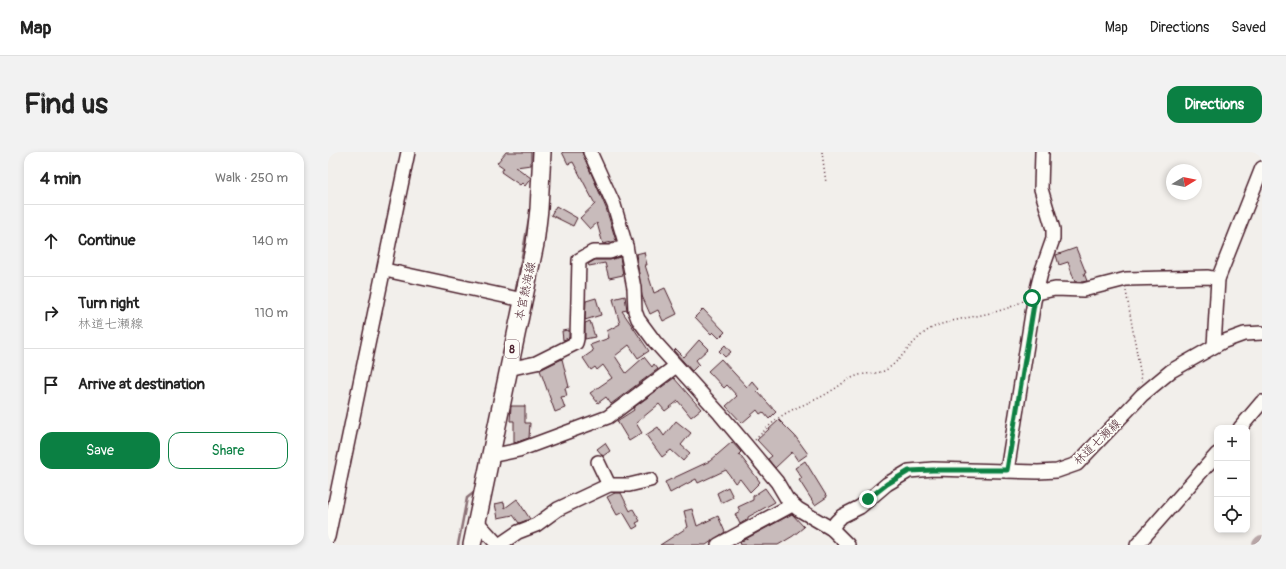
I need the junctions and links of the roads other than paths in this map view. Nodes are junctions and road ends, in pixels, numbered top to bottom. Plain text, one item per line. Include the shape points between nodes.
1 (408, 152) edge
2 (542, 152) edge
3 (590, 152) edge
4 (1042, 152) edge
5 (1262, 168) edge
6 (626, 246) junction
7 (385, 270) junction
8 (1218, 279) junction
9 (1036, 295) junction
10 (523, 300) junction
11 (1262, 333) edge
12 (1214, 346) junction
13 (676, 366) junction
14 (508, 370) junction
15 (1262, 402) edge
16 (1243, 425) edge
17 (490, 456) junction
18 (1214, 457) edge
19 (598, 462) dead end
20 (1007, 470) junction
21 (650, 480) dead end
22 (609, 485) junction
23 (792, 505) junction
24 (476, 522) junction
25 (832, 529) junction
26 (328, 537) edge
27 (472, 545) edge
28 (499, 545) edge
29 (718, 545) edge
30 (848, 545) edge
31 (1138, 545) edge

1 - 7 street
2 - 10 main road, 本宮熱海線 / 8 via 537,230
3 - 6 street via 614,205
4 - 9 street via 1041,189 1053,235
5 - 8 street
6 - 13 street via 638,319
6 - 14 street via 610,252 593,252 579,260 576,343 536,363
7 - 10 street
7 - 26 street
8 - 9 street via 1126,279 1083,290 1055,288
8 - 12 street
9 - 20 street
10 - 14 main road, 本宮熱海線 / 8
11 - 12 street, 林道七瀬線 via 1236,336
12 - 20 street, 林道七瀬線 via 1171,371 1145,392 1077,464 1057,471
13 - 17 street via 608,417 519,450
13 - 23 street via 748,447
14 - 17 main road, 本宮熱海線 / 8
15 - 16 street
17 - 24 main road, 本宮熱海線 / 8
18 - 31 street
19 - 22 street
20 - 25 street, 林道七瀬線 via 909,471 887,484 860,507 842,516
21 - 22 street via 629,485
22 - 28 street via 558,509 536,525 518,532
23 - 25 street
23 - 29 street
24 - 27 main road, 本宮熱海線 / 8
24 - 28 street
25 - 30 street

